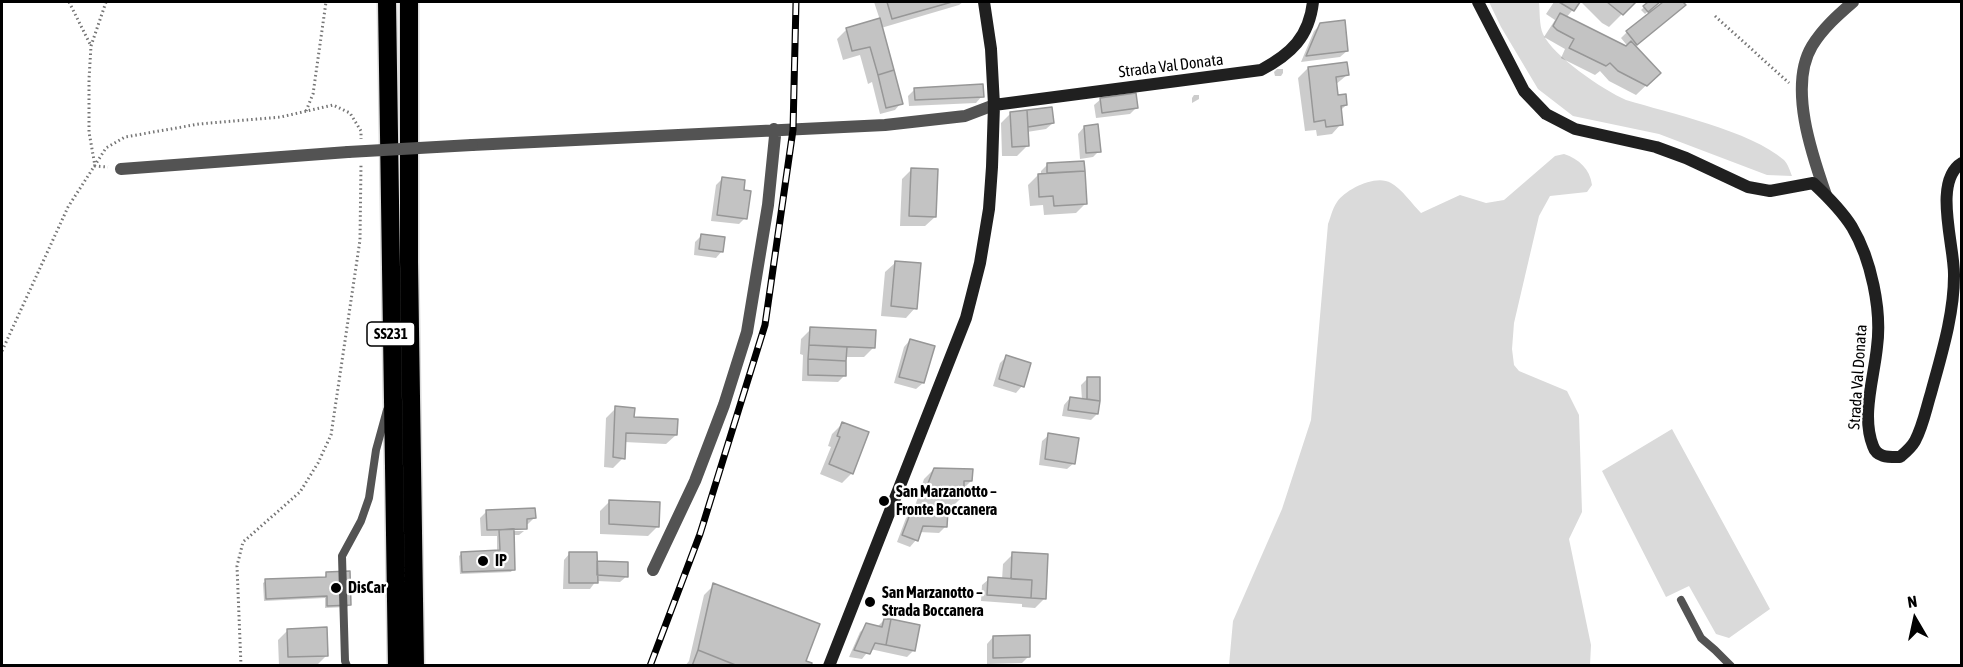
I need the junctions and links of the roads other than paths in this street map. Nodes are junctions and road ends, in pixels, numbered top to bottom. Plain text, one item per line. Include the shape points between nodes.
1 (387, 2) edge
2 (409, 2) edge
3 (984, 2) edge
4 (1313, 2) edge
5 (1478, 2) edge
6 (1853, 2) edge
7 (994, 105) junction
8 (774, 129) junction
9 (1962, 163) edge
10 (121, 169) road end
11 (1826, 195) junction
12 (392, 391) junction
13 (653, 570) dead end
14 (1681, 600) dead end
15 (347, 666) edge
16 (397, 666) edge
17 (415, 666) edge
18 (829, 666) edge
19 (1731, 666) edge

1 - 12 highway, SS231
2 - 17 highway, SS231
3 - 7 street
4 - 7 street, Strada Val Donata via 1311,18 1297,44 1280,60 1261,70
5 - 11 street, Strada Val Donata via 1524,91 1546,114 1575,129 1656,147 1748,187 1770,190 1813,183
6 - 11 street via 1824,29 1804,67 1809,146
7 - 8 street via 965,116 885,125
7 - 18 street via 989,209 966,318
8 - 10 street, bridge via 471,144
8 - 13 street via 768,205 747,332 695,481
9 - 11 street, Strada Val Donata via 1949,178 1947,191 1954,276 1942,351 1923,421 1909,451 1900,457 1879,455 1870,438 1869,411 1879,321 1874,290 1867,260 1852,227
12 - 15 lane via 376,450 369,498 342,556
12 - 16 highway, SS231
14 - 19 lane via 1701,638

